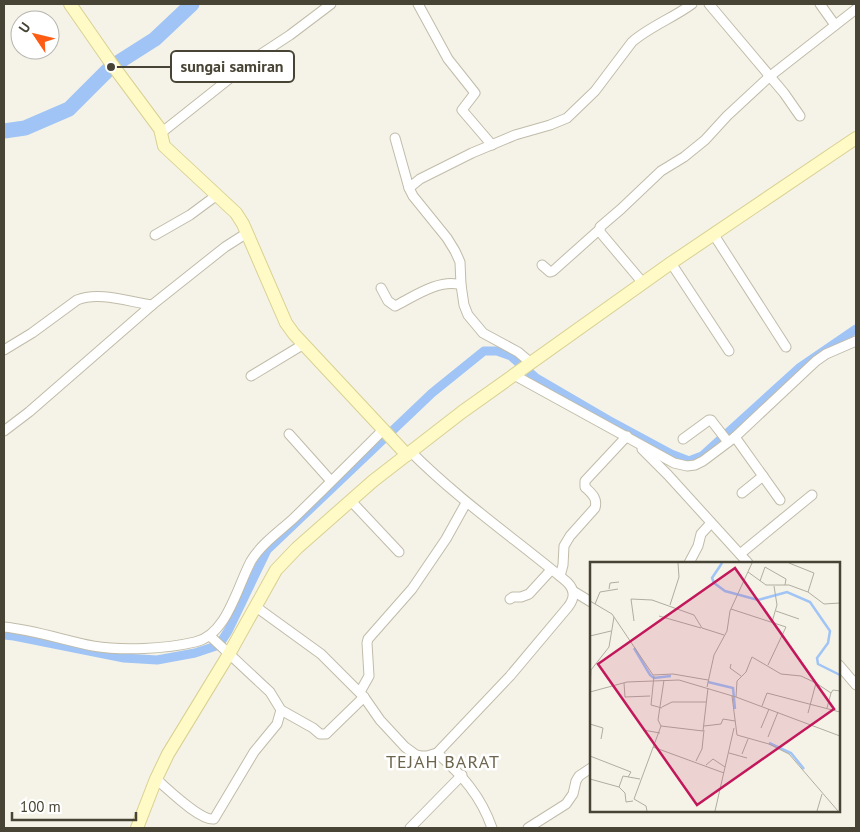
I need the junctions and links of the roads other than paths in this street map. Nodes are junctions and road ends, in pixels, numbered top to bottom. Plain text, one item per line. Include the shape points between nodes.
1 (70, 4) edge
2 (329, 4) edge
3 (418, 4) edge
4 (692, 4) edge
5 (709, 4) edge
6 (820, 4) edge
7 (856, 9) edge
8 (835, 25) junction
9 (769, 77) junction
10 (800, 116) dead end
11 (161, 133) junction
12 (395, 138) dead end
13 (856, 138) edge
14 (492, 144) junction
15 (409, 188) junction
16 (217, 195) junction
17 (247, 233) junction
18 (602, 233) junction
19 (155, 235) dead end
20 (714, 235) junction
21 (671, 263) junction
22 (542, 265) dead end
23 (643, 283) junction
24 (461, 285) junction
25 (381, 288) dead end
26 (152, 305) junction
27 (856, 341) edge
28 (304, 344) junction
29 (786, 347) dead end
30 (4, 350) edge
31 (729, 351) dead end
32 (522, 369) junction
33 (251, 376) dead end
34 (4, 431) edge
35 (289, 434) dead end
36 (387, 434) junction
37 (630, 438) junction
38 (728, 438) junction
39 (683, 439) dead end
40 (409, 454) junction
41 (674, 463) junction
42 (668, 475) junction
43 (763, 476) junction
44 (331, 482) junction
45 (742, 493) dead end
46 (812, 495) dead end
47 (780, 500) dead end
48 (351, 501) junction
49 (466, 503) junction
50 (711, 524) junction
51 (399, 552) dead end
52 (740, 554) junction
53 (690, 562) edge
54 (747, 562) edge
55 (551, 570) junction
56 (560, 576) junction
57 (573, 590) junction
58 (510, 599) dead end
59 (590, 601) edge
60 (256, 607) junction
61 (4, 627) edge
62 (212, 638) junction
63 (226, 651) junction
64 (840, 666) edge
65 (856, 684) edge
66 (362, 695) junction
67 (281, 710) junction
68 (436, 753) junction
69 (590, 769) edge
70 (462, 776) junction
71 (156, 779) junction
72 (137, 828) edge
73 (410, 828) edge
74 (492, 828) edge
75 (528, 828) edge

1 - 11 main road
2 - 11 street
3 - 14 street via 448,59 474,91 462,110
4 - 14 street via 632,42 595,91 566,118
5 - 9 street
6 - 8 street
7 - 8 street
8 - 9 street
9 - 10 street
9 - 18 street via 706,140 661,170 621,210 604,222
11 - 16 main road via 166,149
12 - 15 street
13 - 20 main road
14 - 15 street via 420,179
15 - 24 street via 455,251 460,262
16 - 17 main road via 236,213
16 - 19 street via 190,216
17 - 26 street
17 - 28 main road via 286,323
18 - 22 street via 550,272
18 - 23 street
20 - 21 main road
20 - 29 street
21 - 23 main road
21 - 31 street
23 - 32 main road
24 - 25 street via 436,287 395,306
24 - 32 street via 464,305 475,326 518,352
26 - 30 street via 84,297
26 - 34 street
27 - 38 street via 816,361
28 - 33 street
28 - 36 main road
32 - 37 street
32 - 40 main road
35 - 44 street
36 - 40 main road
36 - 44 street
37 - 41 street
37 - 42 street
37 - 56 street via 585,481 584,487 596,500 595,508 564,546
38 - 39 street via 714,421 709,420
38 - 41 street via 695,465
38 - 43 street
40 - 48 main road
40 - 49 street
41 - 42 street
42 - 50 street
43 - 45 street
43 - 47 street
44 - 62 street via 256,555
46 - 52 street
48 - 51 street
48 - 60 main road via 276,570
49 - 55 street
49 - 66 street via 412,589 368,639 369,676
50 - 52 street
50 - 53 street via 701,534
52 - 54 street
55 - 56 street
55 - 58 street via 529,594
56 - 57 street
57 - 59 street
57 - 68 street via 572,602 562,615 510,676
60 - 63 main road
60 - 66 street via 316,649
61 - 62 street via 119,649
62 - 63 street
63 - 67 street via 270,692
63 - 71 main road
64 - 65 street
66 - 67 street via 326,734 320,734
66 - 68 street via 380,720 411,752 421,756
67 - 71 street via 277,724 254,752 214,819 200,815
68 - 70 street
69 - 75 street via 579,776 566,804
70 - 73 street
70 - 74 street via 483,806
71 - 72 main road

